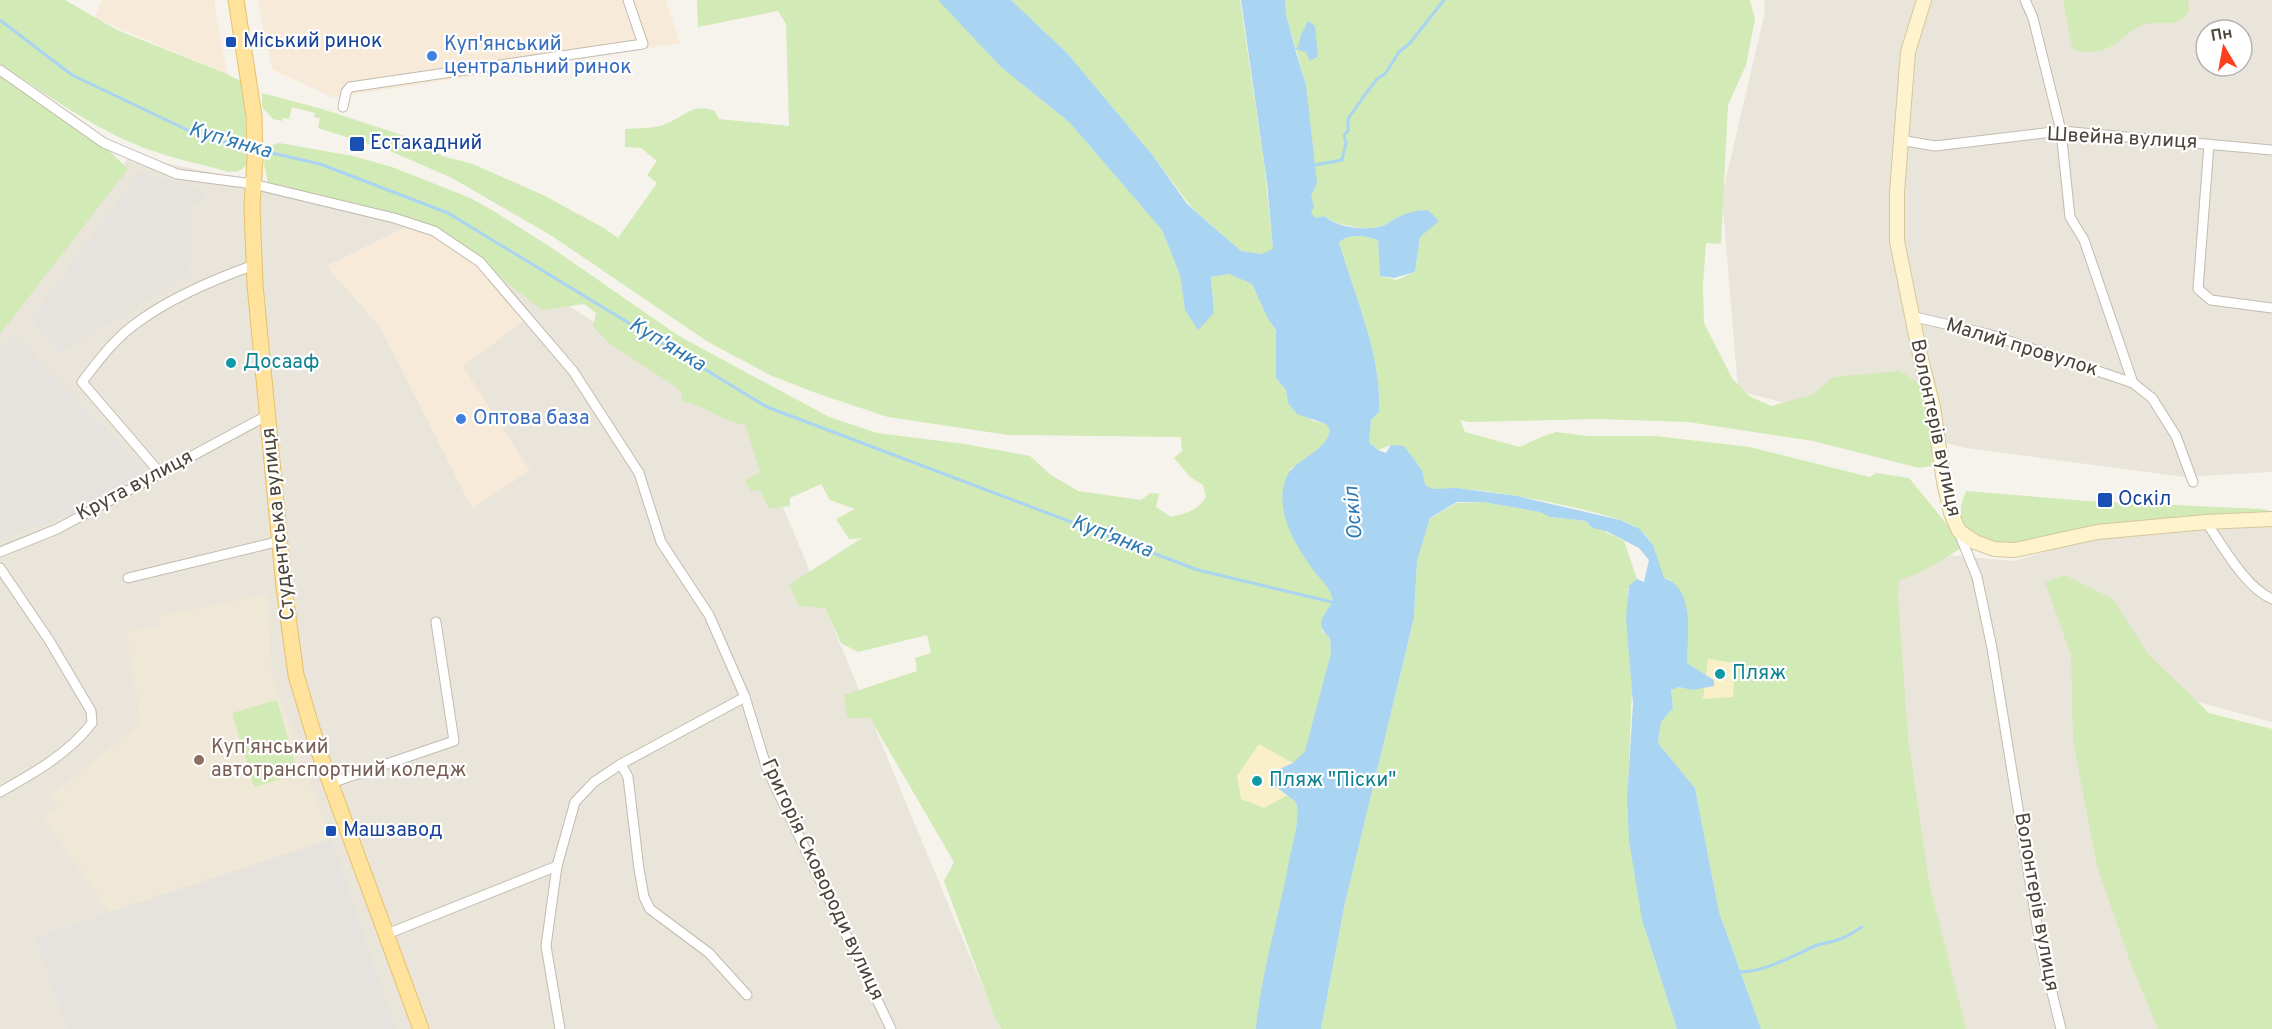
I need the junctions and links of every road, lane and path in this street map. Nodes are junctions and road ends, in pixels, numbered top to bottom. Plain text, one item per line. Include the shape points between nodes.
1 (236, 0) edge
2 (628, 0) edge
3 (1924, 0) edge
4 (2025, 0) edge
5 (0, 70) edge
6 (343, 107) dead end
7 (2061, 131) junction
8 (1900, 140) junction
9 (2209, 144) junction
10 (2272, 150) edge
11 (253, 184) junction
12 (254, 265) junction
13 (2272, 308) edge
14 (1911, 316) junction
15 (2133, 382) junction
16 (268, 415) junction
17 (160, 473) junction
18 (2193, 482) dead end
19 (2272, 519) edge
20 (2206, 522) junction
21 (1959, 531) junction
22 (280, 541) junction
23 (0, 552) edge
24 (0, 568) edge
25 (128, 578) dead end
26 (2272, 600) edge
27 (436, 622) dead end
28 (745, 697) junction
29 (621, 764) junction
30 (331, 783) junction
31 (0, 792) edge
32 (557, 866) junction
33 (387, 934) junction
34 (747, 995) dead end
35 (421, 1029) edge
36 (560, 1029) edge
37 (891, 1029) edge
38 (2061, 1029) edge

1 - 11 main road, Студентська вулиця via 254,117
2 - 6 street via 643,44 350,87
3 - 8 street, Волонтерів вулиця via 1908,51
4 - 7 street
5 - 11 street, Григорія Сковороди вулиця via 104,143 177,174
7 - 8 street, Швейна вулиця via 1935,146
7 - 9 street, Швейна вулиця
7 - 15 street via 2070,217 2084,240
8 - 14 street, Волонтерів вулиця via 1897,241
9 - 10 street, Швейна вулиця
9 - 13 street via 2198,289 2211,300
11 - 12 main road, Студентська вулиця
11 - 28 street, Григорія Сковороди вулиця via 434,231 480,262 573,371 639,473 661,542 709,615
12 - 16 main road, Студентська вулиця
12 - 17 street via 183,295 138,321 108,349 82,382
14 - 15 street, Малий провулок via 1988,334
14 - 21 street, Волонтерів вулиця via 1933,407 1948,503
15 - 18 street via 2152,398 2170,426
16 - 17 street, Крута вулиця
16 - 22 main road, Студентська вулиця
17 - 23 street, Крута вулиця via 57,529
19 - 20 street
20 - 21 street via 2097,532 2015,550 1994,549
20 - 26 street via 2240,571
21 - 38 street, Волонтерів вулиця via 1977,577 1992,648 2040,944
22 - 25 street
22 - 30 main road, Студентська вулиця via 296,675
24 - 31 street via 49,640 91,711 92,723 46,765
27 - 30 street via 454,741
28 - 29 street
28 - 37 street, Григорія Сковороди вулиця via 767,769
29 - 32 street via 594,782 576,802
29 - 34 street via 628,777 639,869 650,909 709,953
30 - 33 main road, Студентська вулиця
32 - 33 street
32 - 36 street via 546,946
33 - 35 main road, Студентська вулиця

